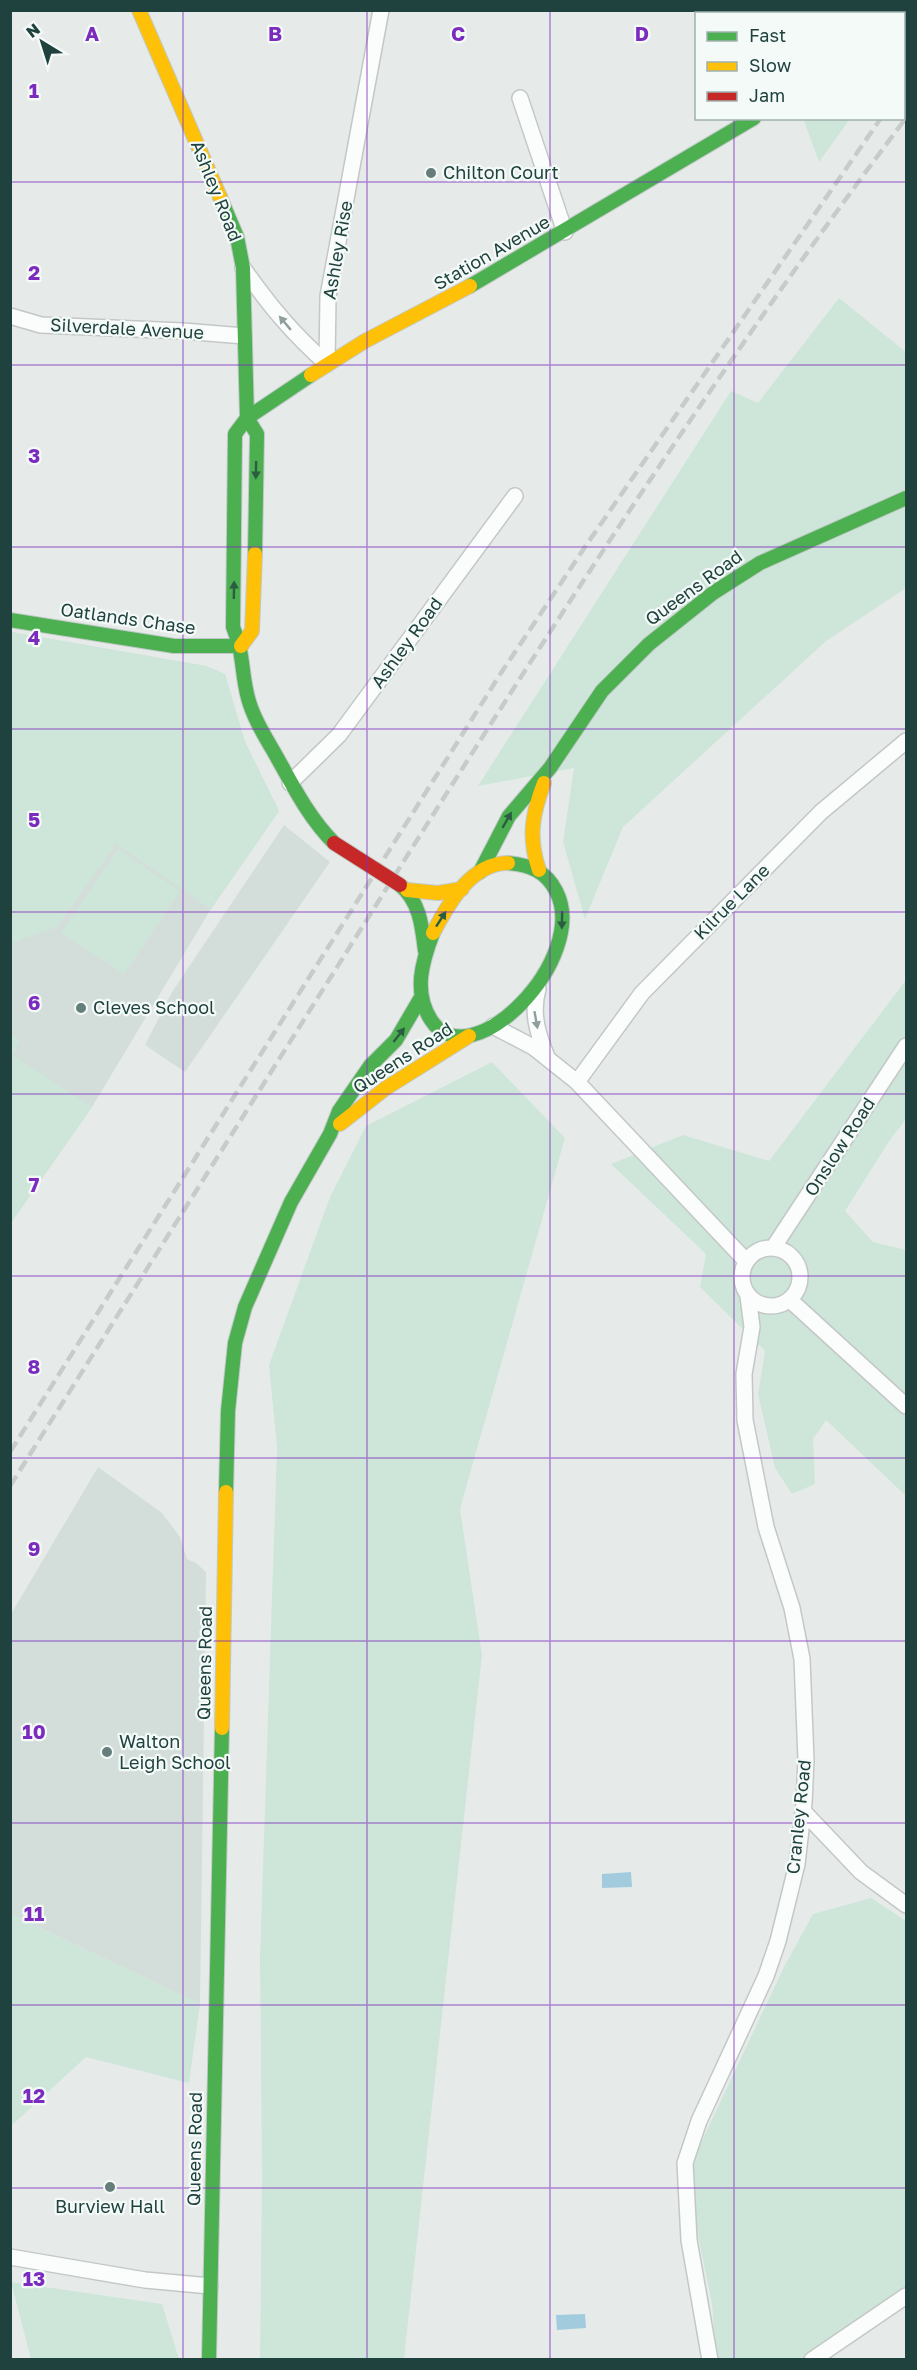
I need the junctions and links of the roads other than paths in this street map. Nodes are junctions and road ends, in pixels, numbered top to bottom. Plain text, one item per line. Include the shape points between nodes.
1 (139, 10) edge
2 (381, 10) edge
3 (520, 98) dead end
4 (751, 120) edge
5 (565, 232) junction
6 (243, 268) junction
7 (10, 316) edge
8 (244, 336) junction
9 (327, 364) junction
10 (247, 418) junction
11 (515, 496) dead end
12 (906, 498) edge
13 (10, 620) edge
14 (241, 646) junction
15 (906, 741) edge
16 (550, 768) junction
17 (290, 783) junction
18 (539, 870) junction
19 (480, 872) junction
20 (404, 888) junction
21 (462, 889) junction
22 (425, 951) junction
23 (540, 983) junction
24 (420, 999) junction
25 (493, 1026) junction
26 (469, 1036) junction
27 (906, 1046) edge
28 (547, 1057) junction
29 (577, 1083) junction
30 (330, 1134) junction
31 (773, 1248) junction
32 (746, 1261) junction
33 (748, 1296) junction
34 (790, 1300) junction
35 (906, 1406) edge
36 (803, 1811) junction
37 (906, 1905) edge
38 (10, 2257) edge
39 (210, 2286) junction
40 (906, 2296) edge
41 (209, 2360) edge
42 (710, 2360) edge
43 (812, 2360) edge

1 - 6 main road, Ashley Road via 237,237
2 - 9 street, Ashley Rise via 328,296
3 - 5 street
4 - 5 main road, Station Avenue
5 - 9 main road, Station Avenue
6 - 8 main road, Ashley Road
9 -> 6 street via 296,336
7 - 8 street, Silverdale Avenue via 41,325
8 - 10 main road, Ashley Road
9 - 10 main road, Station Avenue
14 -> 10 main road, Ashley Road via 233,627 235,434
10 -> 14 main road, Ashley Road via 257,434 254,608 252,631
11 - 17 street, Ashley Road via 339,735
12 - 16 main road, Queens Road via 760,563 692,609 615,676 590,706
13 - 14 main road, Oatlands Chase via 174,646
14 - 17 main road, Ashley Road via 248,700
15 - 29 street, Kilrue Lane via 821,812 642,993
16 - 18 main road, Queens Road via 530,828
19 -> 16 main road, Queens Road via 509,816
17 - 20 main road, Ashley Road, bridge via 316,825 334,843
18 - 19 main road via 508,863 495,864
18 -> 23 main road via 559,896 564,920
19 - 21 main road
20 - 21 main road via 438,893
20 - 22 main road via 421,915
22 -> 21 main road
22 - 24 main road
23 - 25 main road
23 -> 28 street via 534,1014
24 - 26 main road via 424,1012 441,1030
30 -> 24 main road, Queens Road via 357,1083 396,1040
25 - 26 main road
25 - 28 street
26 - 30 main road, Queens Road via 371,1097
27 - 31 street, Onslow Road
28 - 29 street
29 - 32 street
30 - 39 main road, Queens Road via 291,1202 245,1306 230,1380
31 - 32 street via 754,1253
31 - 34 street via 785,1251 799,1267 799,1287
32 - 33 street via 741,1281
33 - 34 street via 765,1307
33 - 36 street, Cranley Road via 752,1327 744,1374 745,1420 766,1527 792,1608 802,1659 806,1760
34 - 35 street
36 - 37 street via 861,1872
36 - 42 street, Cranley Road via 797,1864 769,1967 699,2121 685,2163 689,2240
38 - 39 street via 145,2280
39 - 41 main road, Queens Road
40 - 43 street

